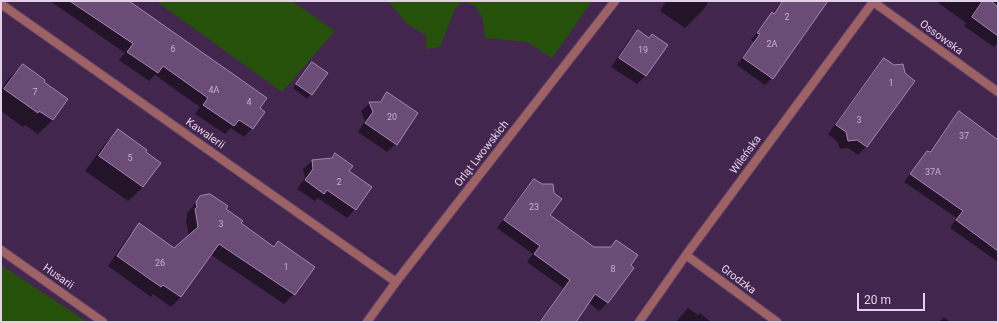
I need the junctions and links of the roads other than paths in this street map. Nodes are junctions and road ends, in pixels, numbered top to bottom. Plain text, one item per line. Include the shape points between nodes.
1 (615, 1) edge
2 (873, 1) edge
3 (1, 4) edge
4 (998, 92) edge
5 (1, 250) edge
6 (686, 255) junction
7 (396, 282) junction
8 (103, 322) edge
9 (367, 322) edge
10 (639, 322) edge
11 (777, 322) edge

1 - 7 street, Orląt Lwowskich
2 - 4 street, Ossowska
2 - 6 street, Wileńska
3 - 7 street, Kawalerii
5 - 8 street, Husarii
6 - 10 street, Wileńska
6 - 11 street, Grodzka
7 - 9 street, Orląt Lwowskich

